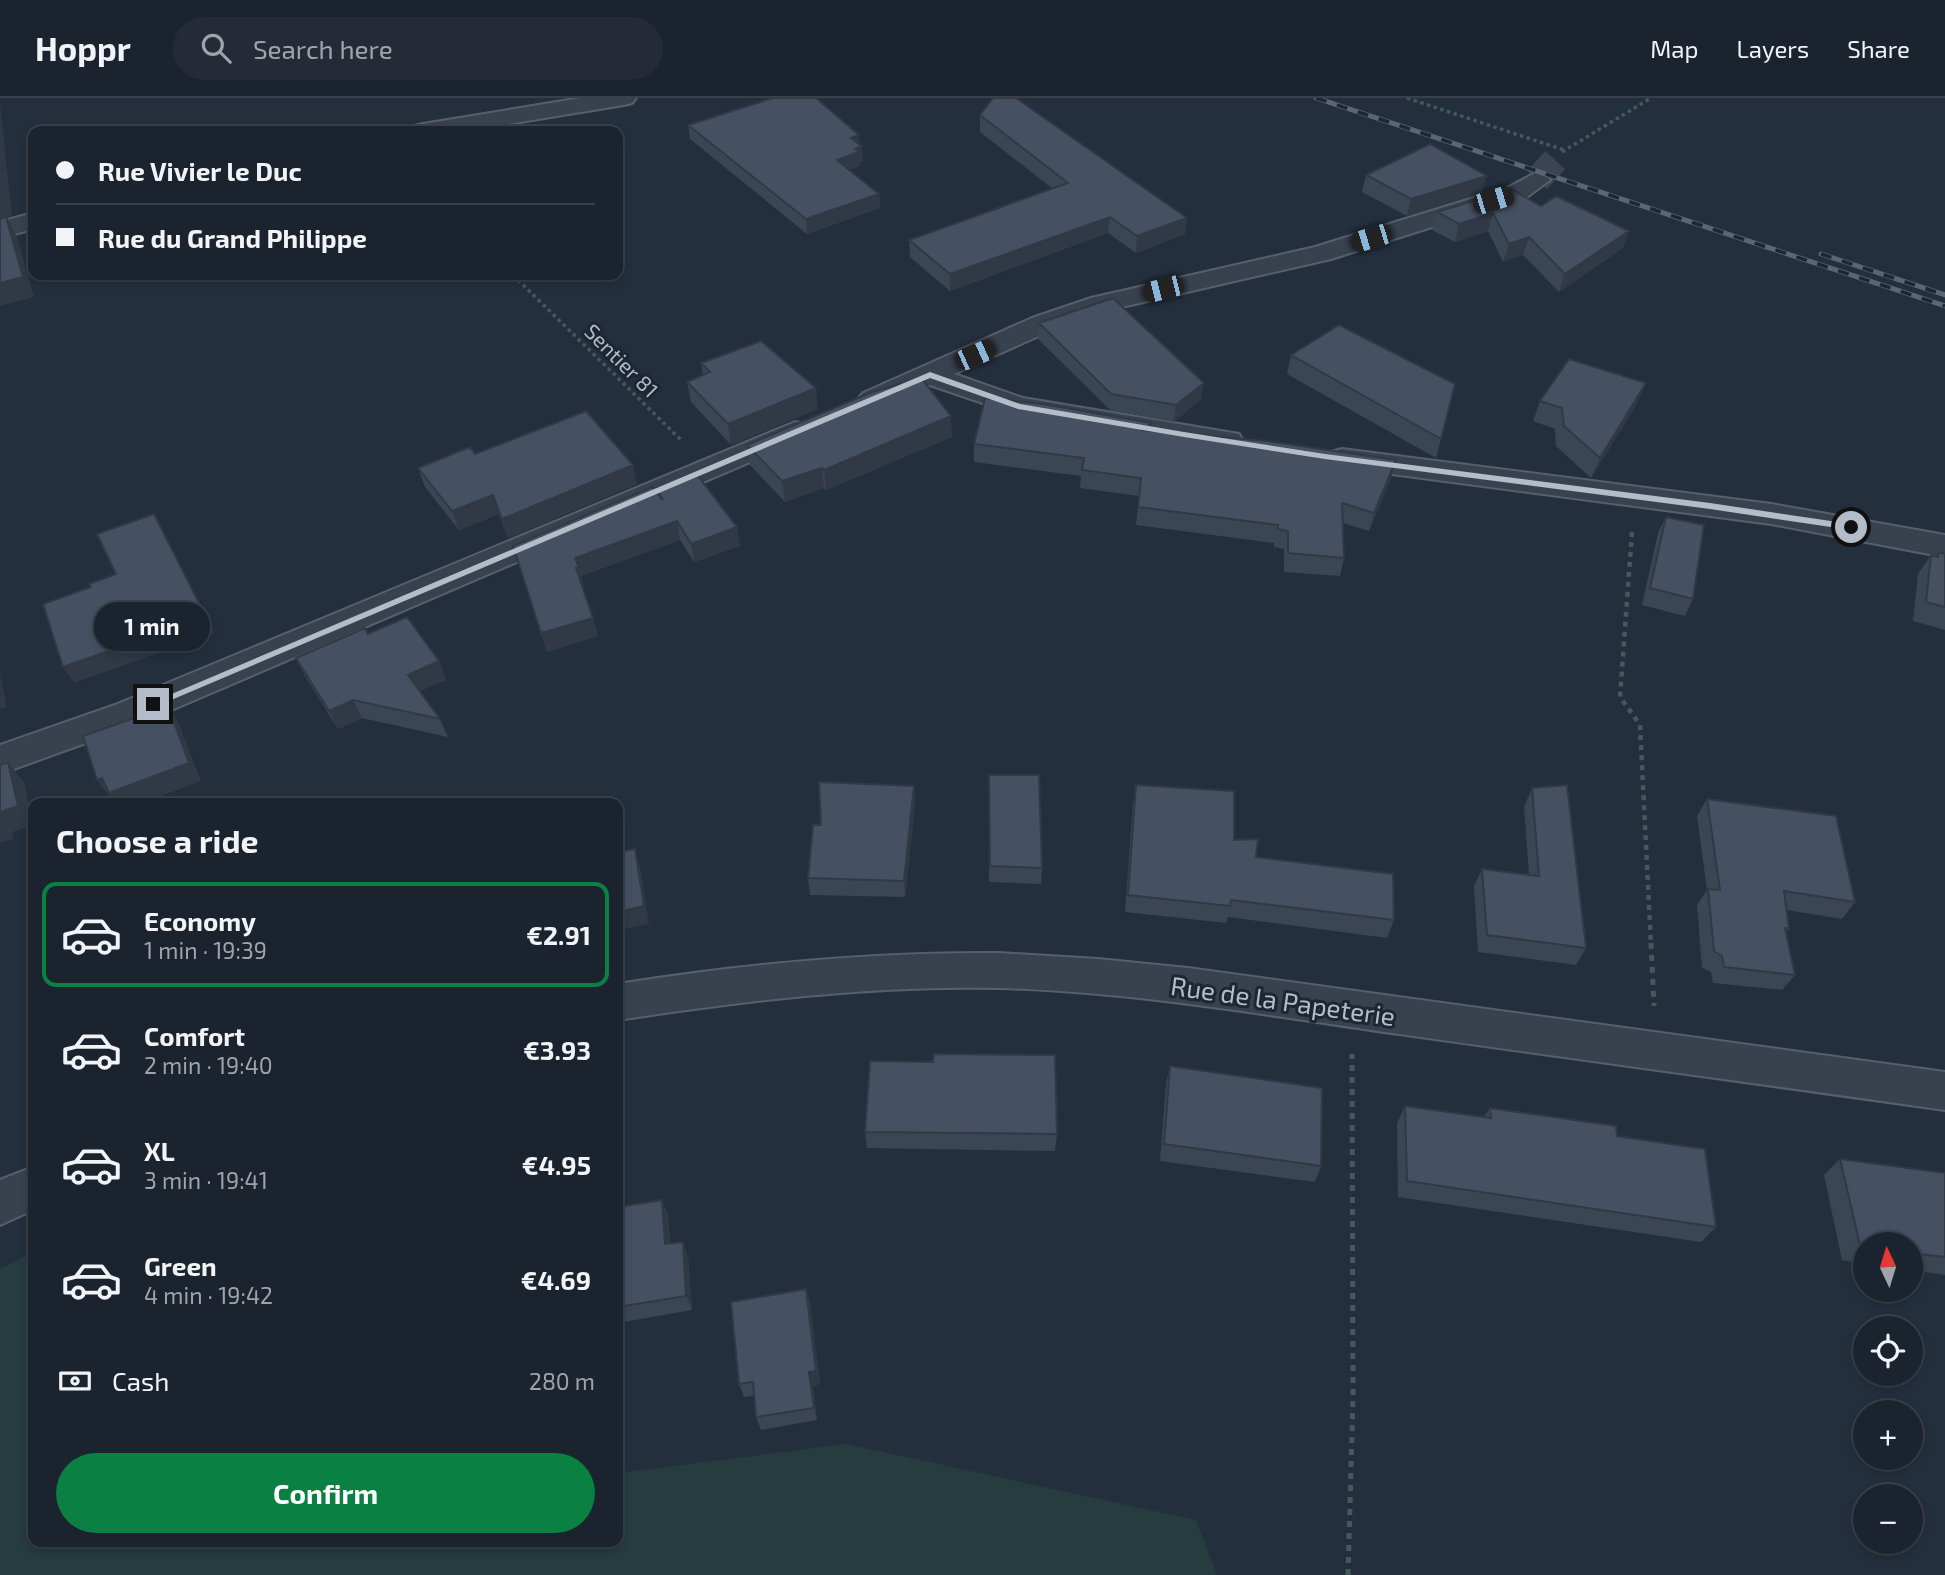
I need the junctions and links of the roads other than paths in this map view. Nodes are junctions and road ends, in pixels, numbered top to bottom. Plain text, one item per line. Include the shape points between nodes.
1 (624, 98) edge
2 (453, 126) edge
3 (1537, 180) tunnel mouth
4 (28, 222) edge
5 (0, 230) edge
6 (930, 375) junction
7 (1261, 447) edge
8 (1312, 454) edge
9 (1945, 546) edge
10 (0, 760) edge
11 (623, 1001) edge
12 (1945, 1091) edge
13 (28, 1190) edge
14 (0, 1203) edge

1 - 2 street
3 - 6 street via 1518,192 1322,253 1101,304 1042,324
4 - 5 street
6 - 7 street via 1018,406
6 - 10 street via 128,714
8 - 9 street via 1831,524
11 - 12 street, Rue de la Papeterie via 754,983 953,971 1052,973 1352,1009
13 - 14 street

